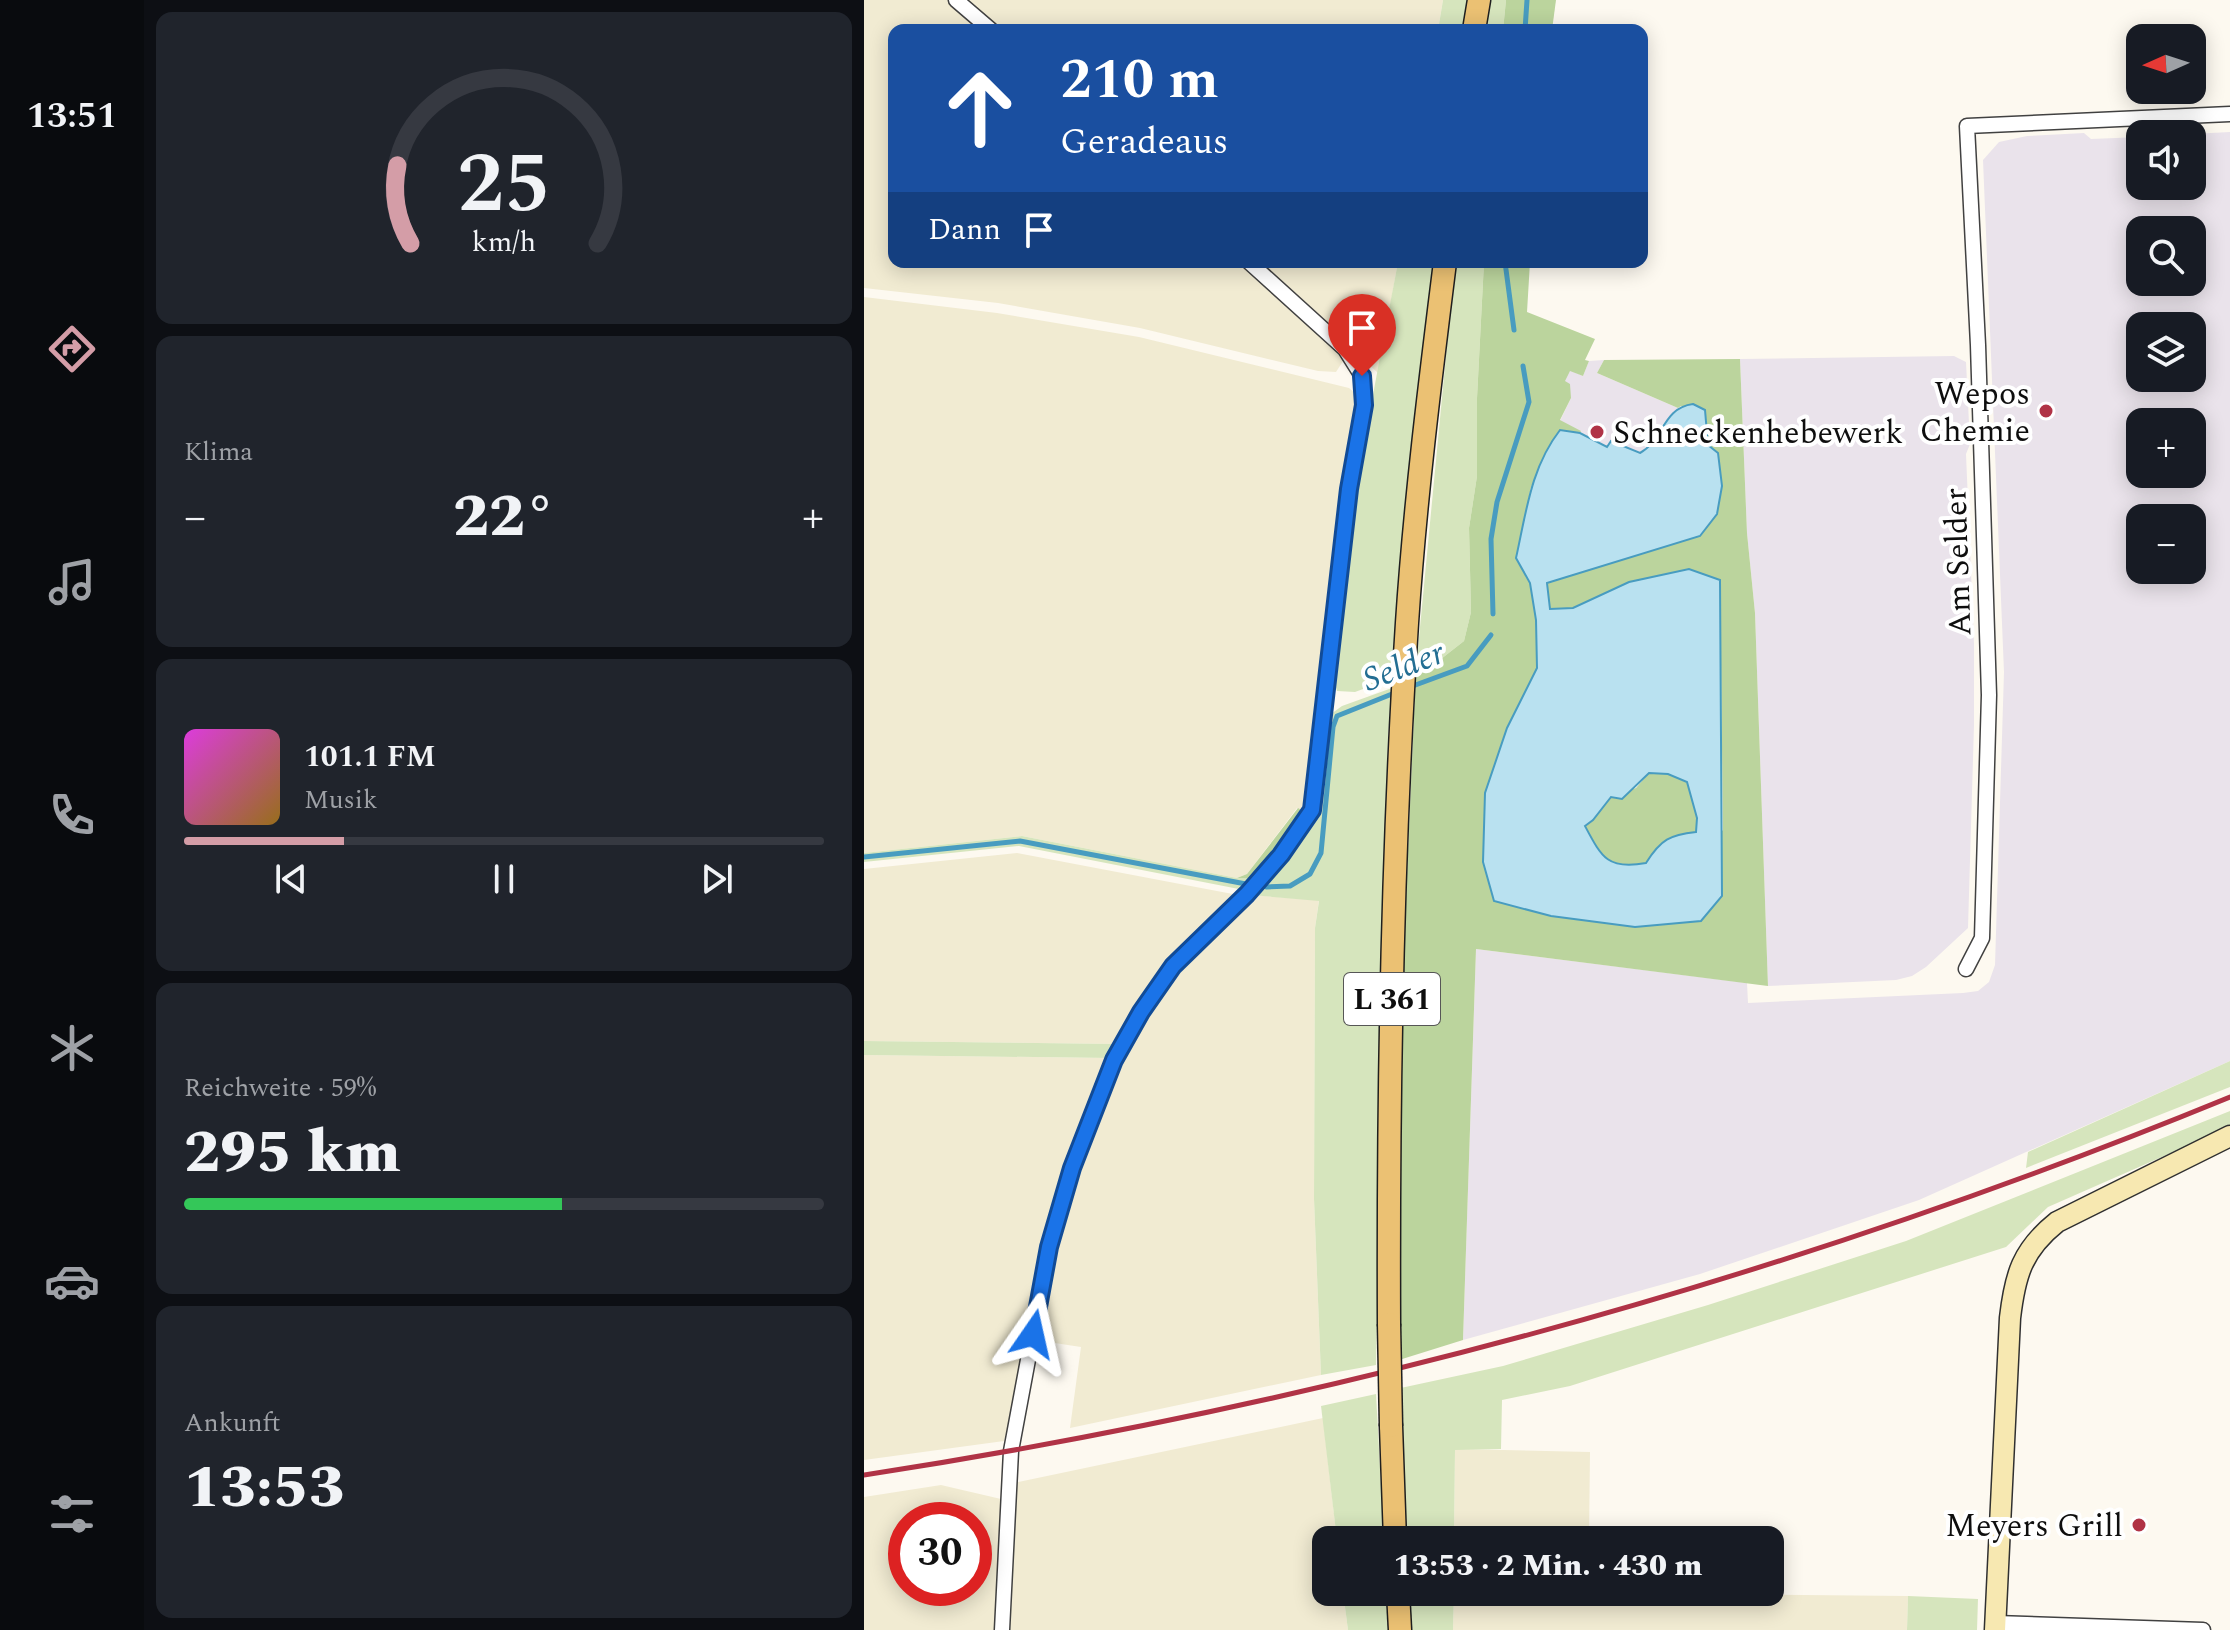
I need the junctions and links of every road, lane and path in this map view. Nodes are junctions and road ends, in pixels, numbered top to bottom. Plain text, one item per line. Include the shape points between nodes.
1 (956, 0) edge
2 (1479, 0) edge
3 (984, 24) edge
4 (1475, 24) edge
5 (2230, 114) edge
6 (1256, 268) edge
7 (1444, 268) edge
8 (1966, 969) dead end
9 (2230, 1136) edge
10 (1395, 1526) edge
11 (1399, 1606) edge
12 (1996, 1626) edge
13 (1002, 1630) edge
14 (1400, 1630) edge
15 (2203, 1630) edge

1 - 3 street
2 - 4 main road
5 - 8 street, Am Selder via 1967,126 1989,695 1982,938
6 - 13 street via 1345,349 1362,376 1364,405 1349,489 1312,810 1281,855 1173,966 1141,1012 1114,1060 1072,1168 1049,1247 1011,1451
7 - 10 main road, L 361, bridge via 1407,619 1400,747 1390,1051
9 - 12 street via 2057,1222 2027,1251 2010,1318
11 - 14 main road
12 - 15 street

